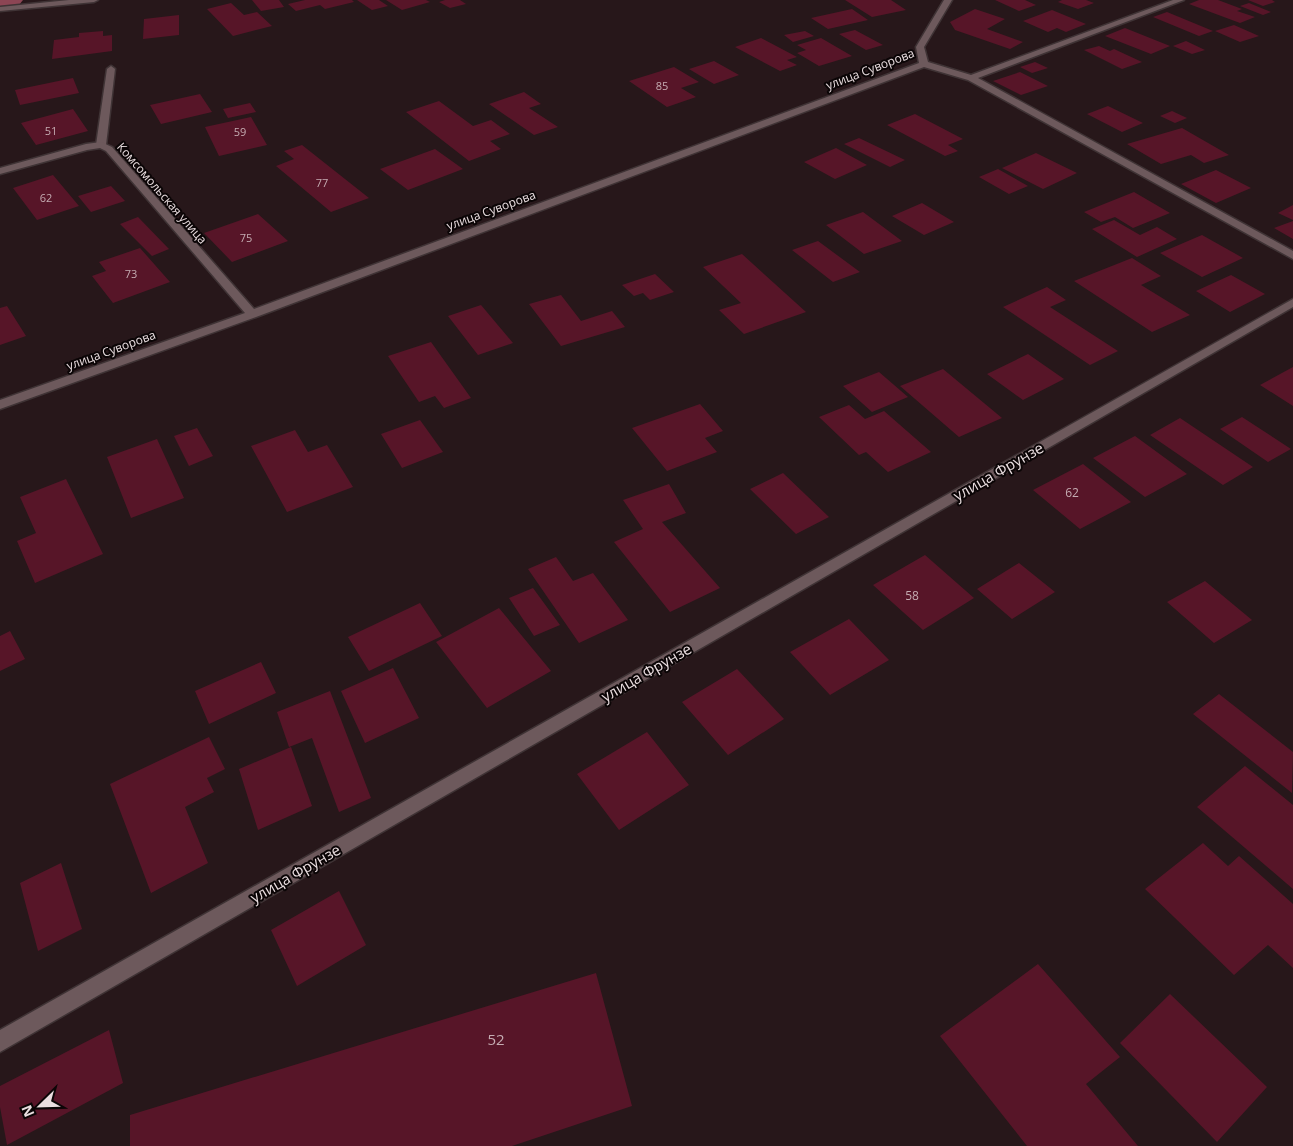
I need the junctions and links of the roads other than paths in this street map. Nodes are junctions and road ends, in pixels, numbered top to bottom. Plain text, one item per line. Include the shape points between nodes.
1 (94, 0) edge
2 (948, 0) edge
3 (1180, 0) edge
4 (0, 9) edge
5 (924, 64) junction
6 (111, 69) dead end
7 (971, 78) junction
8 (101, 146) junction
9 (0, 171) edge
10 (1293, 256) edge
11 (1293, 302) edge
12 (252, 314) junction
13 (0, 405) edge
14 (0, 1042) edge

1 - 4 street
2 - 5 street, улица Суворова via 920,47
3 - 7 street
5 - 7 street
5 - 12 street, улица Суворова
6 - 8 street
7 - 10 street
8 - 9 street, Комсомольская улица via 78,149
8 - 12 street, Комсомольская улица via 115,155
11 - 14 street, улица Фрунзе
12 - 13 street, улица Суворова

